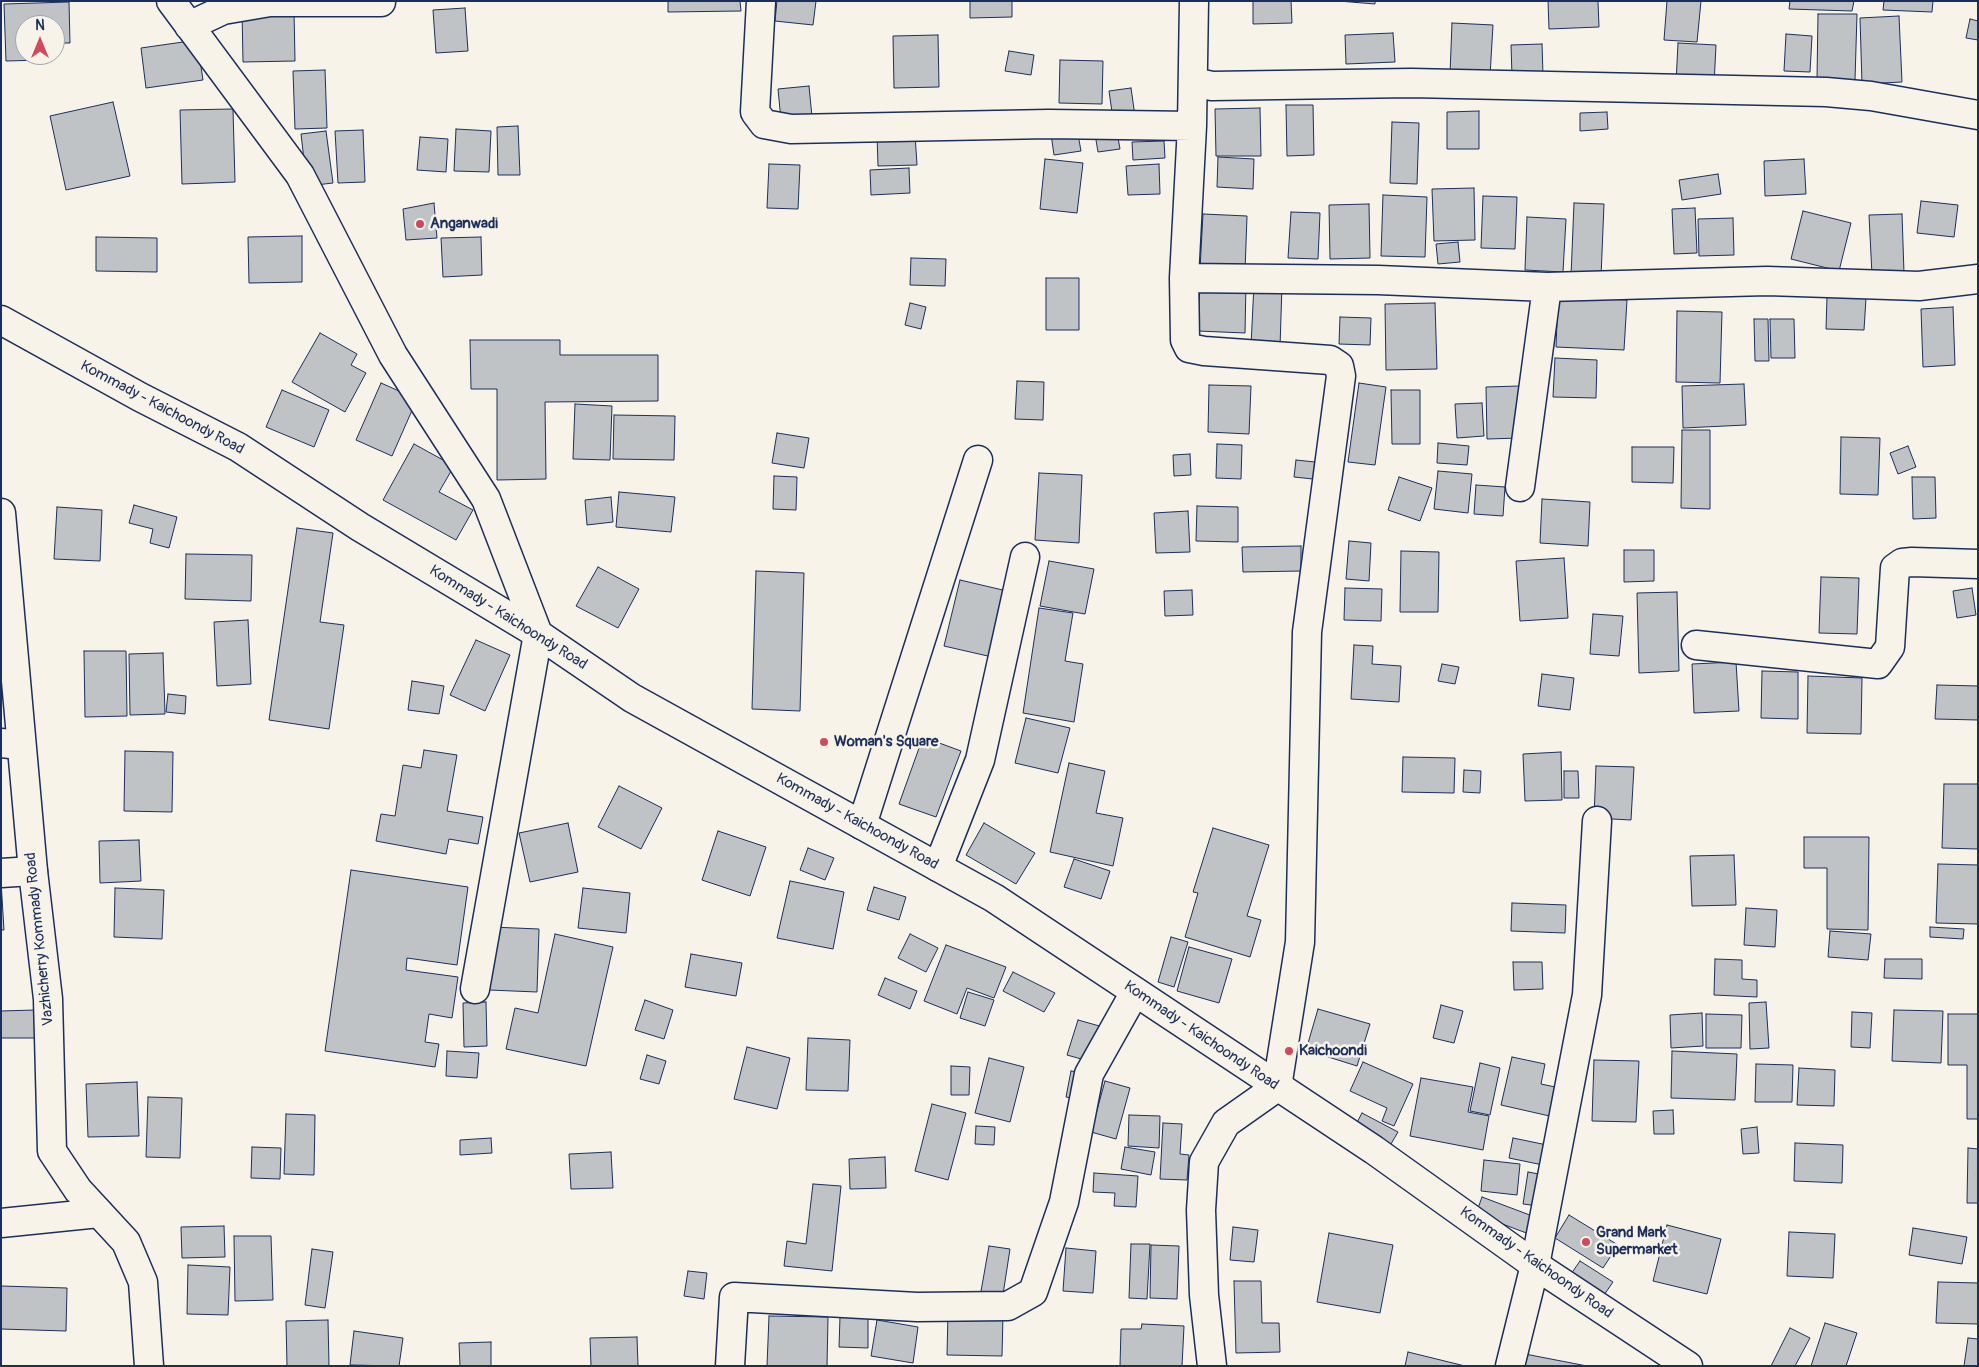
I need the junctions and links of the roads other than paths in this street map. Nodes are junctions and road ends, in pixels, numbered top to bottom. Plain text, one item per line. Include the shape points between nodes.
1 (171, 1) edge
2 (761, 1) edge
3 (1194, 1) edge
4 (381, 2) edge
5 (189, 26) junction
6 (1193, 82) junction
7 (1978, 115) edge
8 (1192, 126) junction
9 (1184, 278) junction
10 (1978, 279) edge
11 (1547, 287) junction
12 (1, 320) edge
13 (978, 460) dead end
14 (1520, 487) dead end
15 (1, 513) edge
16 (1025, 557) dead end
17 (1978, 564) edge
18 (5, 613) edge
19 (538, 634) junction
20 (1696, 645) dead end
21 (11, 744) edge
22 (1597, 821) dead end
23 (862, 825) junction
24 (938, 867) junction
25 (33, 871) junction
26 (1, 873) edge
27 (476, 989) dead end
28 (1134, 992) junction
29 (1278, 1087) junction
30 (99, 1213) junction
31 (1, 1223) edge
32 (1535, 1265) junction
33 (148, 1366) edge
34 (730, 1366) edge
35 (1212, 1366) edge
36 (1510, 1366) edge
37 (1688, 1366) edge

1 - 5 street
2 - 8 street via 755,112 764,124 791,129 1049,124
3 - 6 street
4 - 5 street via 270,2 222,10
5 - 19 street via 300,175 393,355 486,499
6 - 7 street via 1212,86 1411,83 1826,92 1871,96
6 - 8 street
8 - 9 street
9 - 11 street via 1378,280
9 - 29 street via 1185,340 1189,348 1330,360 1338,366 1342,376 1306,632 1300,942
10 - 11 street via 1919,286 1767,281
11 - 14 street
12 - 19 street, Kommady - Kaichoondy Road via 238,447 360,527
13 - 23 street
15 - 18 street, Vazhicherry Kommady Road
16 - 24 street via 980,760
17 - 20 street via 1912,562 1895,568 1890,647 1878,664
18 - 21 street, Vazhicherry Kommady Road
19 - 23 street, Kommady - Kaichoondy Road via 632,698
19 - 27 street
21 - 25 street, Vazhicherry Kommady Road
22 - 32 street via 1587,995
23 - 24 street, Kommady - Kaichoondy Road
24 - 28 street, Kommady - Kaichoondy Road via 994,898
25 - 26 street
25 - 30 street, Vazhicherry Kommady Road via 48,998 52,1151 68,1177
28 - 29 street, Kommady - Kaichoondy Road
28 - 34 street via 1090,1074 1064,1202 1033,1292 1008,1306 917,1307 734,1297
29 - 32 street, Kommady - Kaichoondy Road via 1374,1150
29 - 35 street via 1226,1123 1204,1162 1201,1210
30 - 31 street
30 - 33 street, Vazhicherry Kommady Road via 126,1242 143,1282
32 - 36 street
32 - 37 street, Kommady - Kaichoondy Road

